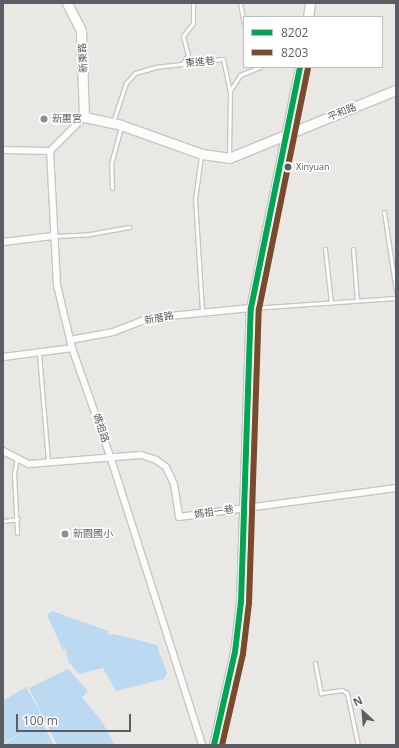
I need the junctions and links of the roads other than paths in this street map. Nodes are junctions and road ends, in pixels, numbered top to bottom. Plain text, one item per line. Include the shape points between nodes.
1 (67, 3) edge
2 (193, 3) edge
3 (240, 3) edge
4 (310, 3) edge
5 (308, 16) edge
6 (243, 18) edge
7 (183, 64) junction
8 (258, 68) edge
9 (300, 68) edge
10 (396, 90) edge
11 (230, 92) junction
12 (84, 117) junction
13 (112, 124) junction
14 (122, 125) junction
15 (289, 134) junction
16 (3, 150) edge
17 (50, 151) junction
18 (202, 154) junction
19 (229, 158) junction
20 (112, 188) dead end
21 (384, 212) dead end
22 (129, 227) dead end
23 (53, 236) junction
24 (3, 242) edge
25 (325, 249) dead end
26 (353, 249) dead end
27 (396, 291) edge
28 (396, 298) edge
29 (357, 301) junction
30 (330, 303) junction
31 (251, 308) junction
32 (202, 311) junction
33 (70, 340) junction
34 (72, 348) junction
35 (38, 354) junction
36 (3, 357) edge
37 (3, 451) edge
38 (17, 458) junction
39 (111, 459) junction
40 (49, 464) junction
41 (396, 488) edge
42 (245, 508) junction
43 (18, 519) junction
44 (3, 521) edge
45 (17, 533) dead end
46 (315, 663) dead end
47 (202, 745) edge
48 (214, 745) edge
49 (358, 745) edge

1 - 12 street, 新東路 via 81,31
2 - 7 lane via 192,23 183,36 188,55
3 - 6 lane
4 - 5 street
7 - 11 lane, 東進巷 via 223,59
7 - 13 lane, 東進巷 via 156,67 130,77
8 - 11 lane via 240,75
9 - 15 street
10 - 15 street, 平和路
11 - 19 lane, 東進巷
12 - 13 street
12 - 17 street
13 - 14 street
14 - 18 street
14 - 20 lane via 111,164
15 - 19 street, 平和路
15 - 31 street
16 - 17 street
17 - 23 street, 媽祖路
18 - 19 street
18 - 32 lane via 195,199
21 - 27 lane
22 - 23 lane via 90,234
23 - 24 street
23 - 33 street, 媽祖路 via 56,285
25 - 30 lane
26 - 29 lane
28 - 29 lane
29 - 30 lane
30 - 31 lane
31 - 32 street, 新厝路
31 - 42 street
32 - 33 street, 新厝路 via 150,318 113,332
33 - 34 street, 媽祖路
34 - 35 street
34 - 39 street, 媽祖路
35 - 36 street
35 - 40 lane
37 - 38 street, 媽祖一巷
38 - 40 street, 媽祖一巷 via 29,464
38 - 43 lane via 14,473
39 - 40 street, 媽祖一巷
39 - 42 street, 媽祖一巷 via 141,455 166,467 174,484 179,517
39 - 47 street, 媽祖路
41 - 42 street, 媽祖一巷
42 - 48 street via 235,652
43 - 44 lane
43 - 45 lane
46 - 49 lane via 321,694 342,690 347,694

